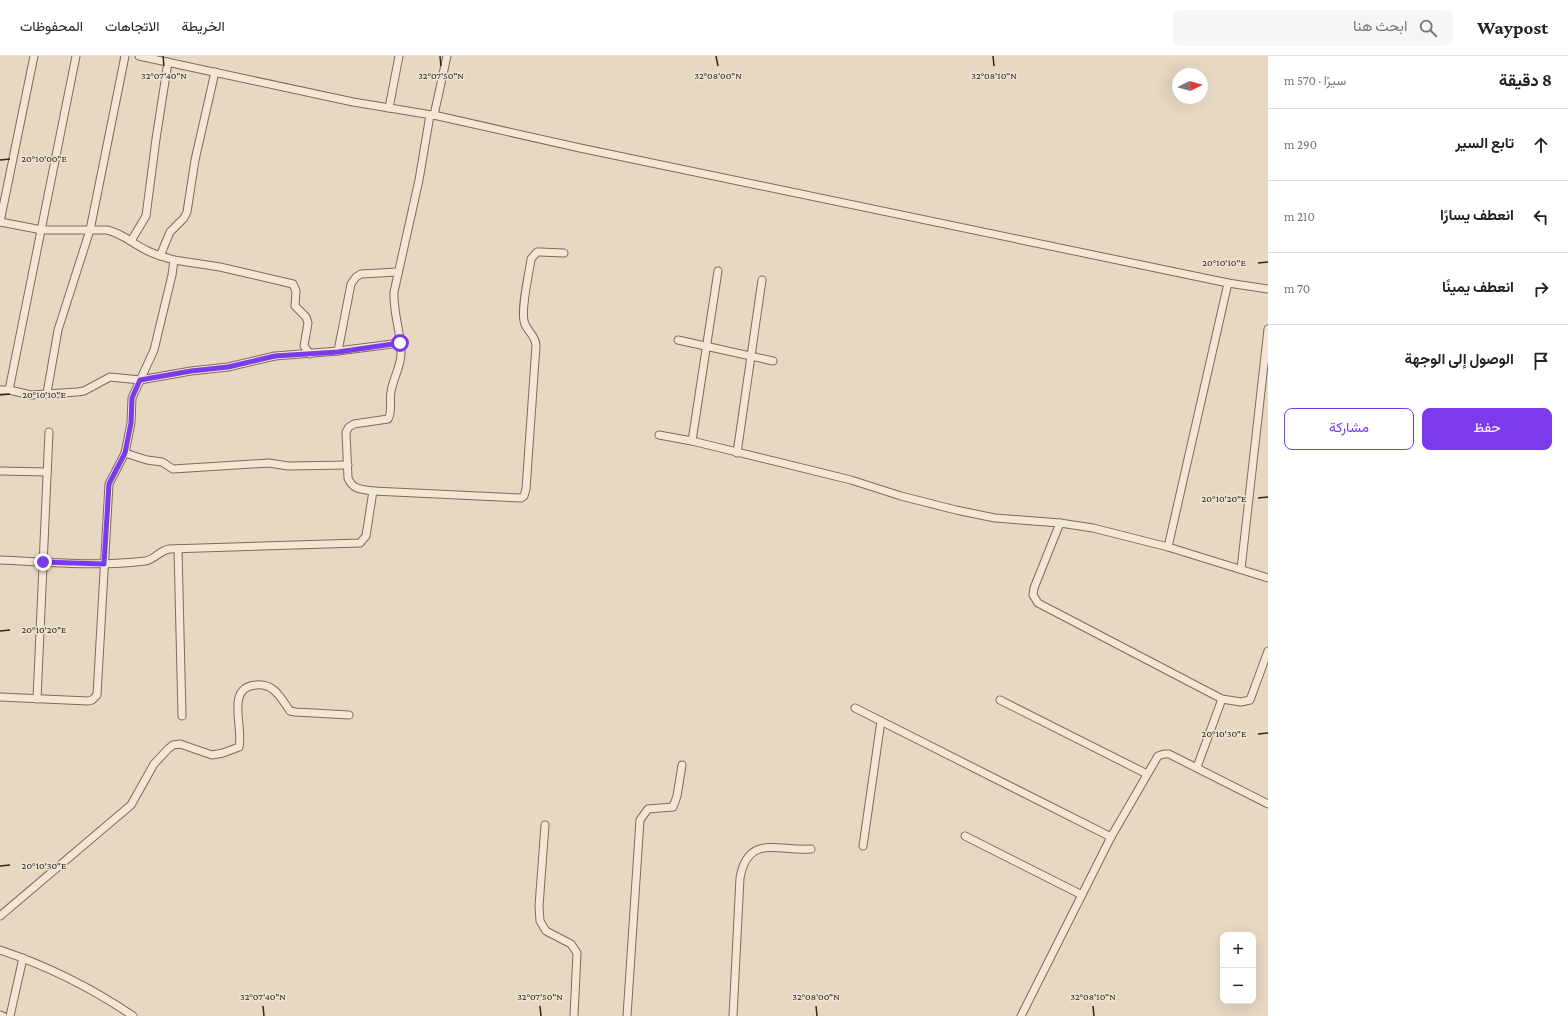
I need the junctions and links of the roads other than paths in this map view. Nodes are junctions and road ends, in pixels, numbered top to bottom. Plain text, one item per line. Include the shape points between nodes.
1 (34, 56) edge
2 (76, 56) edge
3 (125, 56) edge
4 (139, 56) edge
5 (399, 56) edge
6 (446, 56) edge
7 (168, 62) junction
8 (216, 72) junction
9 (389, 108) junction
10 (432, 115) junction
11 (0, 222) edge
12 (42, 230) junction
13 (90, 230) junction
14 (131, 241) junction
15 (564, 253) dead end
16 (160, 256) junction
17 (174, 260) junction
18 (718, 271) dead end
19 (397, 272) junction
20 (762, 280) dead end
21 (1228, 283) junction
22 (1268, 289) edge
23 (1268, 328) edge
24 (678, 340) dead end
25 (400, 343) junction
26 (707, 346) junction
27 (338, 352) junction
28 (310, 354) junction
29 (751, 356) junction
30 (773, 361) dead end
31 (140, 380) junction
32 (0, 390) edge
33 (9, 390) junction
34 (47, 393) junction
35 (49, 432) dead end
36 (659, 435) dead end
37 (692, 441) junction
38 (125, 453) junction
39 (737, 453) junction
40 (348, 465) junction
41 (0, 471) edge
42 (47, 472) junction
43 (373, 491) junction
44 (1060, 523) junction
45 (1168, 547) junction
46 (178, 549) junction
47 (0, 560) edge
48 (43, 562) junction
49 (104, 564) junction
50 (1240, 570) junction
51 (1268, 578) edge
52 (1268, 651) edge
53 (0, 697) edge
54 (37, 698) junction
55 (1222, 699) junction
56 (1000, 700) dead end
57 (855, 708) dead end
58 (349, 715) dead end
59 (182, 716) dead end
60 (881, 721) junction
61 (682, 766) dead end
62 (1197, 767) junction
63 (1147, 774) junction
64 (1268, 804) edge
65 (545, 825) dead end
66 (965, 836) dead end
67 (1111, 837) junction
68 (863, 846) dead end
69 (811, 849) dead end
70 (1082, 895) junction
71 (0, 916) edge
72 (0, 950) edge
73 (23, 958) junction
74 (10, 1016) edge
75 (133, 1016) edge
76 (574, 1016) edge
77 (627, 1016) edge
78 (733, 1016) edge
79 (1021, 1016) edge

1 - 11 street
2 - 12 street
3 - 13 street
4 - 7 street
5 - 9 street
6 - 10 street
7 - 8 street
7 - 14 street via 146,216
8 - 9 street
8 - 16 street via 195,160 187,212 170,232
9 - 10 street
10 - 19 street
10 - 21 street
11 - 12 street
12 - 13 street
12 - 33 street
13 - 14 street via 116,232
13 - 34 street via 58,330
14 - 16 street
15 - 43 street via 537,252 531,259 524,314 526,327 535,338 536,346 524,496 497,498
16 - 17 street
17 - 28 street via 220,267 293,284 296,291 295,306 306,317 308,323 304,346
17 - 31 street via 154,350
18 - 26 street
19 - 25 street via 393,303
19 - 27 street via 360,274 356,277 351,284
20 - 29 street
21 - 22 street
21 - 45 street
23 - 50 street
24 - 26 street
25 - 27 street
25 - 40 street via 401,360 391,392 389,417 349,427 346,432
26 - 29 street
26 - 37 street
27 - 28 street
28 - 31 street via 275,356 228,367
29 - 30 street
29 - 39 street
31 - 34 street via 110,377 84,391
31 - 38 street via 132,398 131,423
32 - 33 street
33 - 34 street via 31,395
35 - 42 street
36 - 37 street
37 - 39 street
38 - 40 street via 162,462 173,468 269,463 288,466
38 - 49 street via 109,484
39 - 44 street via 851,480 956,510 996,518
40 - 43 street via 348,478 351,484 355,488
41 - 42 street
42 - 48 street
43 - 46 street via 366,536 360,543
44 - 45 street via 1093,528
44 - 55 street via 1034,588 1038,603
45 - 50 street
46 - 49 street via 164,550 146,561
46 - 59 street
47 - 48 street
48 - 49 street
48 - 54 street
49 - 54 street via 98,695 88,701
50 - 51 street
52 - 55 street via 1250,700 1241,702
53 - 54 street
55 - 62 street
56 - 63 street
57 - 60 street
58 - 71 street via 295,712 290,710 274,688 262,684 249,685 243,689 237,701 239,747 212,755 180,744 168,748 154,764 131,804
60 - 67 street
60 - 68 street
61 - 77 street via 673,807 648,809 640,820
62 - 63 street via 1164,754 1155,759
62 - 64 street
63 - 67 street
65 - 76 street via 539,914 546,931 571,944 577,953
66 - 70 street
67 - 70 street
69 - 78 street via 763,847 755,850 744,861 740,878
70 - 79 street
72 - 73 street
73 - 74 street
73 - 75 street via 84,986

